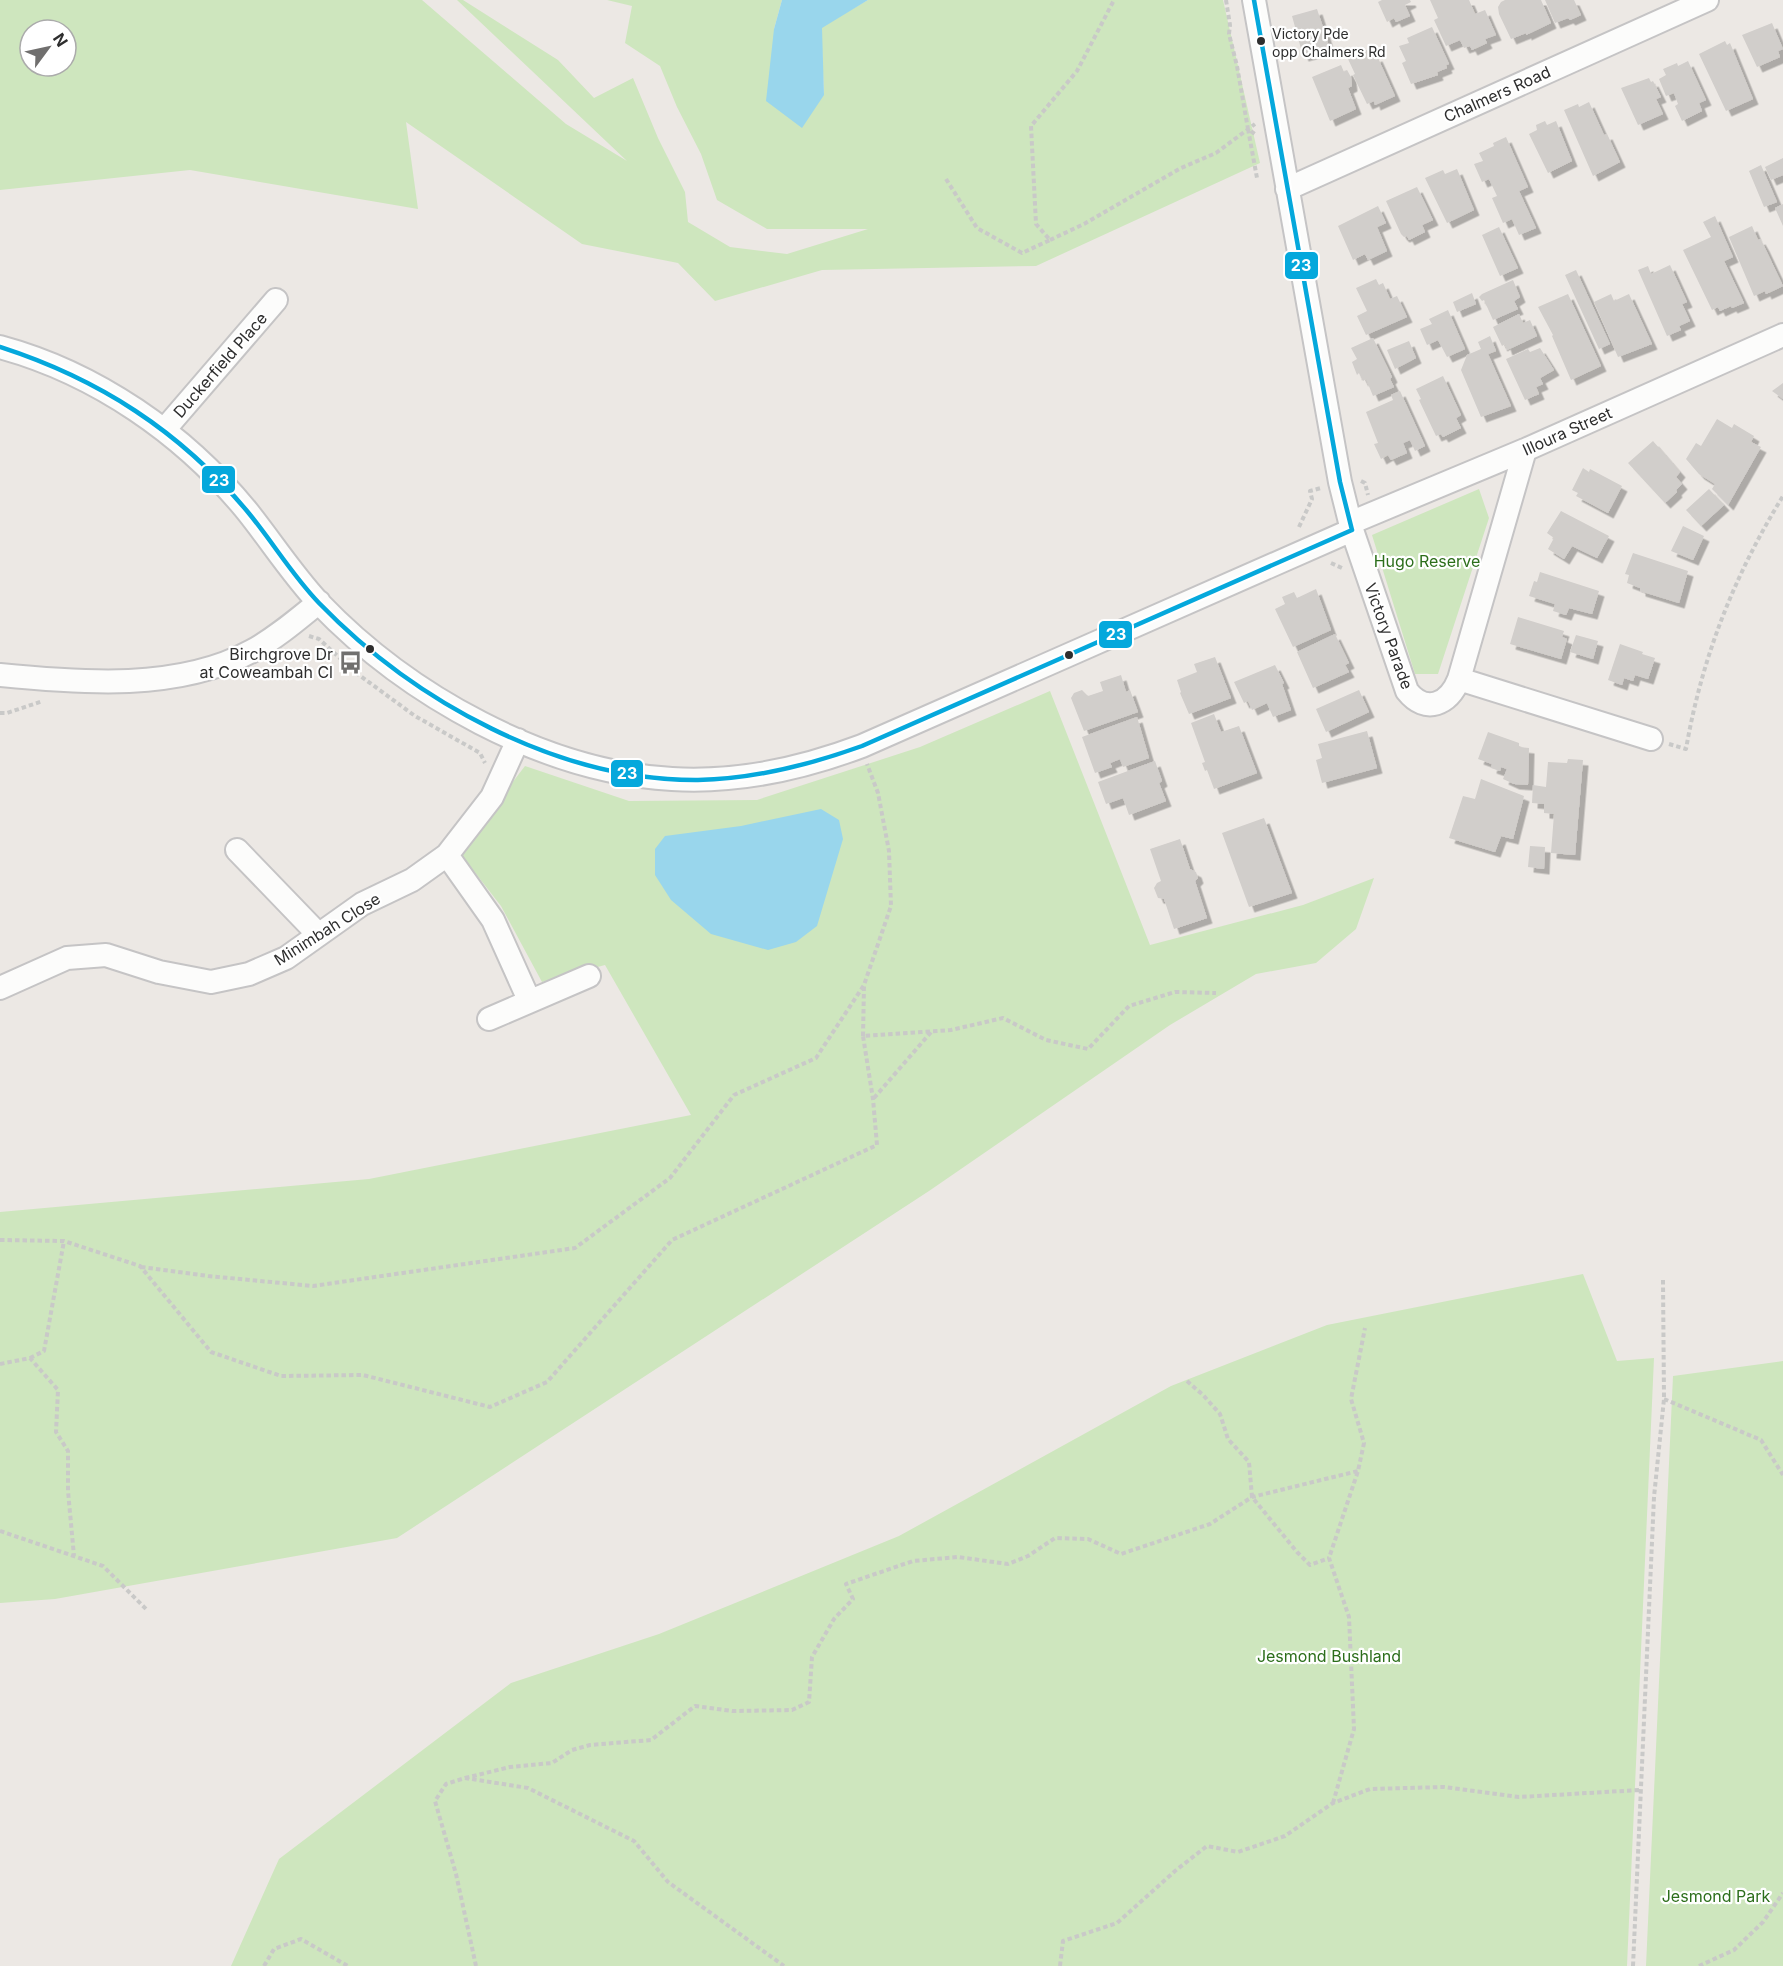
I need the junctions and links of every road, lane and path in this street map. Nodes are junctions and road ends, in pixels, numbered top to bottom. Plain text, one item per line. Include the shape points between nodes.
1 (1114, 0) edge
2 (1226, 0) edge
3 (1254, 0) edge
4 (1707, 0) edge
5 (1256, 123) dead end
6 (1248, 129) junction
7 (1258, 136) dead end
8 (1257, 178) dead end
9 (946, 179) dead end
10 (1287, 189) junction
11 (1050, 240) junction
12 (276, 300) dead end
13 (1783, 335) edge
14 (0, 347) edge
15 (165, 430) junction
16 (1525, 450) junction
17 (1322, 487) dead end
18 (1783, 496) edge
19 (1299, 527) dead end
20 (1351, 527) junction
21 (319, 602) junction
22 (303, 637) dead end
23 (0, 675) edge
24 (1459, 679) junction
25 (1651, 739) dead end
26 (518, 740) junction
27 (862, 746) junction
28 (1686, 749) dead end
29 (486, 766) dead end
30 (237, 850) dead end
31 (447, 855) junction
32 (318, 934) junction
33 (589, 976) dead end
34 (864, 985) junction
35 (0, 988) edge
36 (1216, 993) dead end
37 (529, 1000) junction
38 (489, 1019) dead end
39 (932, 1031) junction
40 (863, 1036) junction
41 (873, 1099) junction
42 (0, 1240) edge
43 (64, 1241) junction
44 (140, 1266) junction
45 (1663, 1280) dead end
46 (1365, 1328) dead end
47 (30, 1358) junction
48 (0, 1364) edge
49 (1187, 1381) dead end
50 (1664, 1399) junction
51 (1358, 1471) junction
52 (1783, 1475) edge
53 (1252, 1497) junction
54 (0, 1531) edge
55 (74, 1556) junction
56 (1329, 1558) junction
57 (148, 1611) dead end
58 (465, 1778) junction
59 (1640, 1790) junction
60 (1334, 1803) junction
61 (1783, 1893) edge
62 (264, 1966) edge
63 (348, 1966) edge
64 (476, 1966) edge
65 (784, 1966) edge
66 (1060, 1966) edge
67 (1633, 1966) edge
68 (1699, 1966) edge

1 - 11 path via 1077,71 1031,126 1036,224
2 - 6 path
3 - 10 street, Victory Parade
4 - 10 street, Chalmers Road
5 - 6 path
6 - 7 path
6 - 8 path
6 - 11 path via 1216,153
9 - 11 path via 977,228 1022,253
10 - 20 street, Victory Parade
12 - 15 street, Duckerfield Place
13 - 16 street, Illoura Street
14 - 15 street, Illoura Street via 56,366 105,391
15 - 21 street, Illoura Street via 214,474
16 - 20 street, Illoura Street
16 - 24 street
17 - 19 path via 1310,490 1312,499
18 - 28 path via 1737,579 1710,650
20 - 24 street, Victory Parade via 1407,691 1414,700 1437,703 1445,701
20 - 27 street, Illoura Street
21 - 23 street via 252,651 178,677 56,681
21 - 26 street, Illoura Street via 388,664 455,709
22 - 29 path via 319,639 385,695 480,753
24 - 25 street
26 - 27 street, Illoura Street via 597,767 674,779 773,772
26 - 31 street, Minimbah Close via 492,797
27 - 34 path via 885,828 891,906
30 - 32 street
31 - 32 street, Minimbah Close via 412,880 362,904
31 - 37 street via 493,920
32 - 35 street, Minimbah Close via 286,958 249,974 211,982 159,972 106,955 67,958
33 - 37 street
34 - 40 path
34 - 44 path via 816,1058 734,1095 670,1178 575,1248 313,1286
36 - 39 path via 1175,992 1129,1006 1088,1049 1046,1040 1003,1018
37 - 38 street
39 - 40 path
39 - 41 path
40 - 41 path
41 - 44 path via 877,1145 672,1240 547,1382 490,1407 363,1375 281,1376 211,1352
42 - 43 path
43 - 44 path
43 - 47 path via 44,1351
45 - 50 path
46 - 51 path via 1351,1399 1364,1443
47 - 48 path
47 - 55 path via 58,1390 56,1432 68,1451
49 - 53 path via 1220,1414 1228,1439 1249,1462
50 - 52 path via 1761,1440
50 - 59 path via 1654,1497
51 - 53 path
51 - 56 path
53 - 56 path via 1310,1565
53 - 58 path via 1210,1524 1121,1554 1089,1539 1055,1538 1008,1564 958,1557 913,1561 846,1584 853,1599 834,1619 812,1657 809,1702 792,1710 732,1711 695,1706 651,1740 591,1746 572,1750 552,1763 510,1767
54 - 55 path
55 - 57 path via 103,1566
56 - 60 path via 1349,1617 1354,1729
58 - 64 path via 446,1784 435,1801
58 - 65 path via 528,1788 634,1840 668,1882
59 - 60 path via 1519,1797 1444,1787 1370,1789
59 - 67 path
60 - 66 path via 1285,1836 1238,1852 1207,1846 1117,1923 1063,1941
61 - 68 path via 1763,1922 1734,1950
62 - 63 path via 274,1949 301,1939

